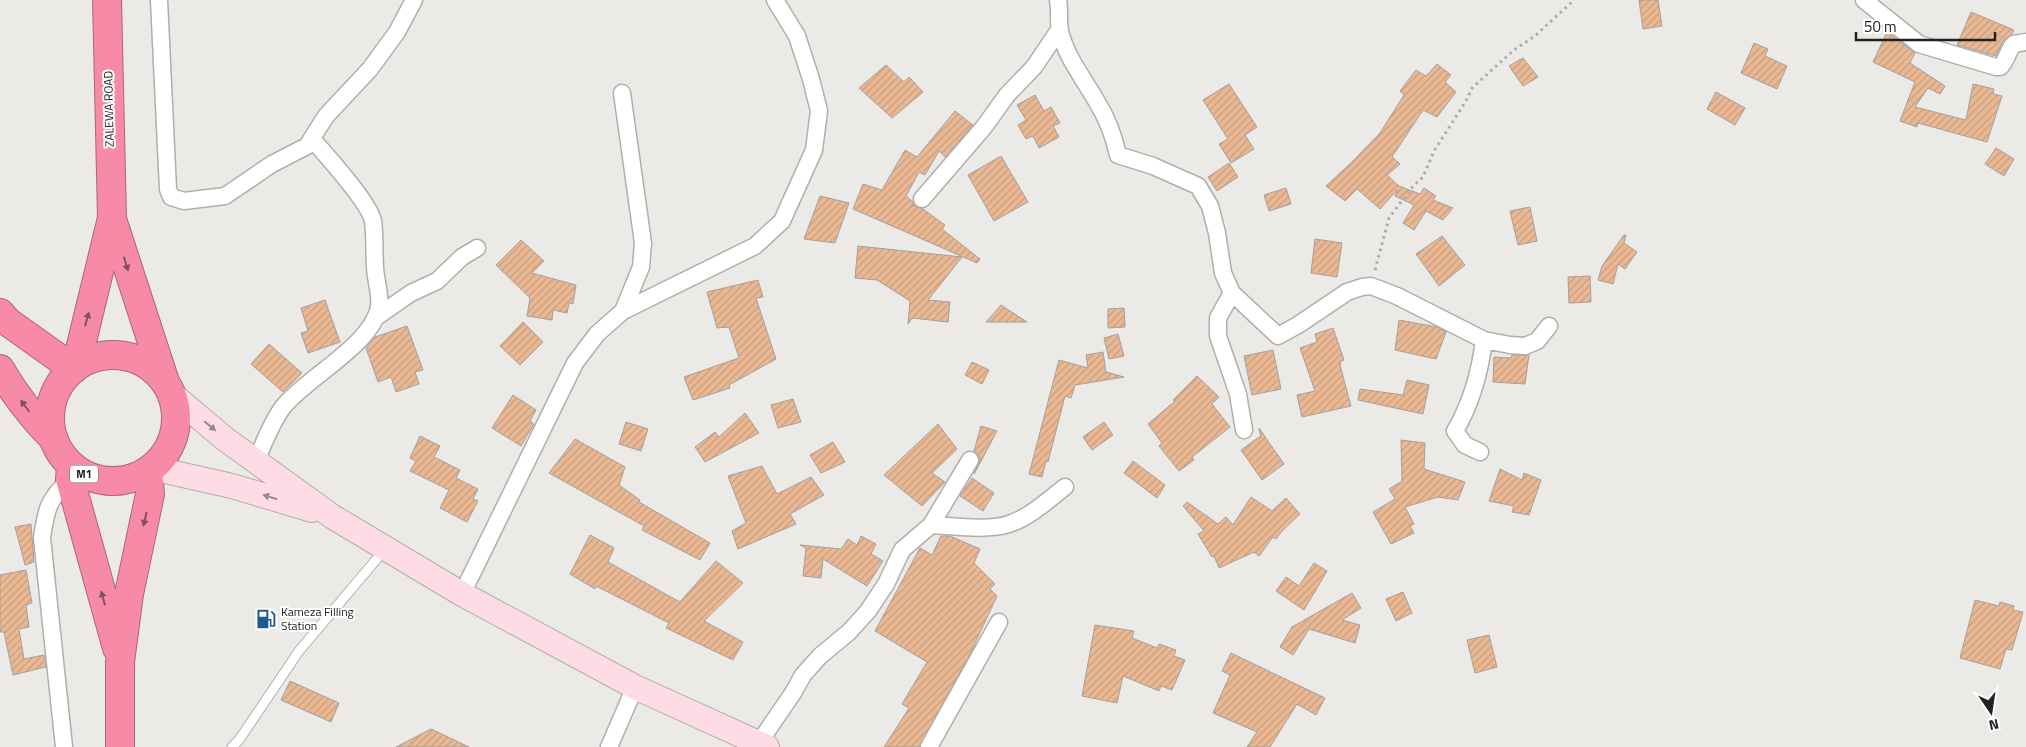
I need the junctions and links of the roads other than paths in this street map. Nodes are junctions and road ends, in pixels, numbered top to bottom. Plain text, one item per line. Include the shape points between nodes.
1 (107, 0) edge
2 (159, 0) edge
3 (414, 0) edge
4 (776, 0) edge
5 (1058, 0) edge
6 (1864, 0) edge
7 (1060, 30) junction
8 (2026, 42) edge
9 (622, 93) dead end
10 (312, 140) junction
11 (922, 199) dead end
12 (112, 218) junction
13 (477, 248) dead end
14 (1232, 293) junction
15 (623, 311) junction
16 (0, 313) edge
17 (376, 318) junction
18 (1549, 326) dead end
19 (1484, 340) junction
20 (75, 368) junction
21 (0, 369) edge
22 (168, 387) junction
23 (1244, 430) dead end
24 (54, 439) junction
25 (1480, 452) dead end
26 (970, 460) dead end
27 (256, 461) junction
28 (150, 469) junction
29 (71, 472) junction
30 (1065, 487) dead end
31 (333, 517) junction
32 (931, 526) junction
33 (386, 548) junction
34 (462, 594) junction
35 (999, 622) dead end
36 (120, 662) junction
37 (634, 688) junction
38 (761, 745) edge
39 (64, 747) edge
40 (120, 747) edge
41 (232, 747) edge
42 (609, 747) edge
43 (929, 747) edge

1 - 12 highway, ZALEWA ROAD / M1
2 - 10 street via 168,189 171,197 184,201 225,196 272,164 300,151
3 - 10 street via 397,32 370,69 326,116
4 - 15 street via 797,36 819,112 814,150 782,221 755,246
5 - 7 street
6 - 8 street via 1918,44 1996,67 2003,65 2014,44
7 - 11 street via 1034,67 1007,94 984,127
7 - 14 street via 1077,70 1098,103 1118,155 1198,186 1210,206 1223,273
9 - 15 street via 643,243 641,266
10 - 17 street via 370,211 379,299
20 -> 12 highway, ZALEWA ROAD / M1
12 -> 22 highway, ZALEWA ROAD / M1
13 - 17 street via 462,257 437,281 412,293
14 - 19 street via 1278,336 1347,292 1371,286
14 - 23 street via 1218,318 1218,336 1238,394
15 - 34 street via 597,334 576,363
16 - 20 highway via 8,322
17 - 27 street via 356,344 303,387 284,407 271,426
18 - 19 street via 1537,341 1525,346
19 - 25 street via 1474,388 1466,413 1455,431 1465,445
20 - 22 highway via 102,356 123,356 154,369
20 - 24 highway, M1 via 63,380 53,401 50,424
24 -> 21 highway via 34,419
22 -> 27 main road via 225,439
22 - 28 highway, M1 via 177,415 174,435 166,453
24 - 29 highway, M1
26 - 32 street
27 - 31 main road
28 - 29 highway, M1 via 129,478 109,481
31 -> 28 main road via 232,486
28 -> 36 highway, M1 via 150,494 129,594
36 -> 29 highway, M1
29 - 39 street via 54,494 45,515 42,538
30 - 32 street via 1011,523 999,526
31 - 33 main road
32 - 38 street via 902,550 886,584 868,611 803,675
33 - 34 main road
33 - 41 lane via 299,651
34 - 37 main road
35 - 43 street
36 - 40 highway, M1
37 - 38 main road
37 - 42 street

